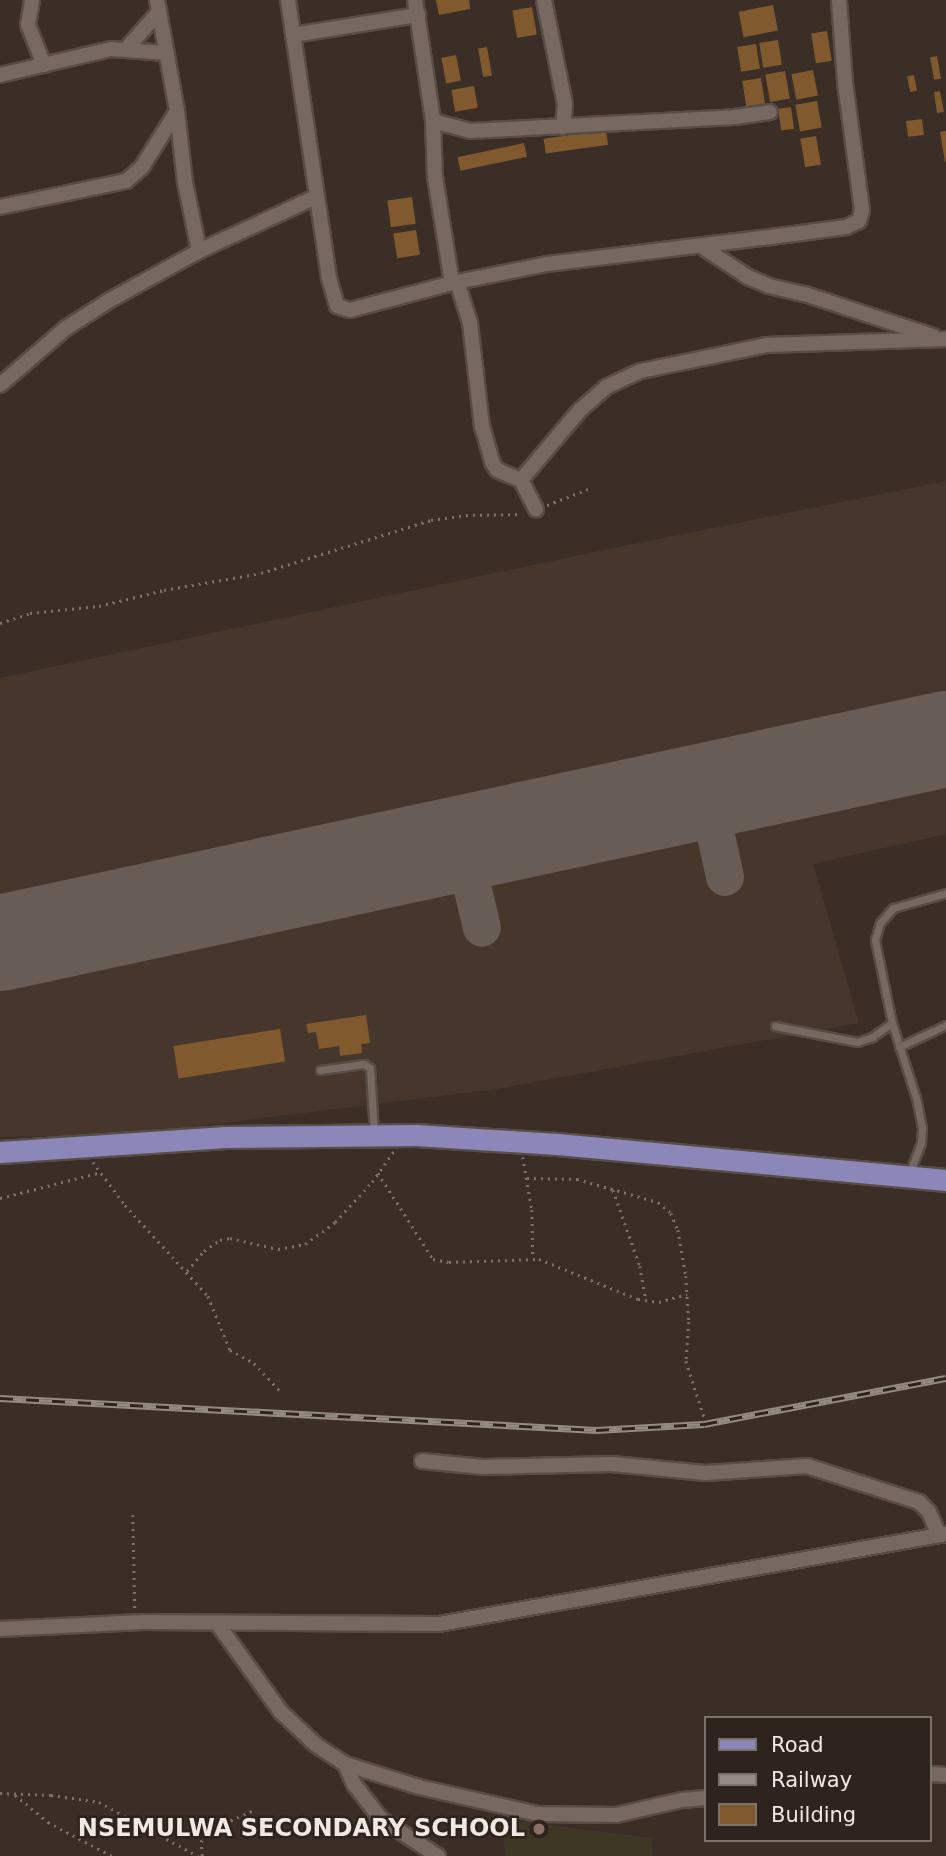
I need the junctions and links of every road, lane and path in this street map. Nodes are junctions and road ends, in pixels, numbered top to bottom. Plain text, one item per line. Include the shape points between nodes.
1 (32, 0) edge
2 (288, 0) edge
3 (415, 0) edge
4 (544, 0) edge
5 (839, 0) edge
6 (158, 6) edge
7 (418, 15) junction
8 (293, 35) junction
9 (127, 48) junction
10 (167, 53) junction
11 (44, 65) junction
12 (0, 75) edge
13 (177, 111) junction
14 (771, 112) dead end
15 (433, 121) junction
16 (564, 127) junction
17 (316, 197) junction
18 (0, 207) edge
19 (701, 246) junction
20 (199, 251) junction
21 (455, 283) junction
22 (944, 339) edge
23 (0, 385) edge
24 (521, 480) junction
25 (591, 488) dead end
26 (536, 509) junction
27 (0, 623) edge
28 (946, 893) edge
29 (892, 1023) junction
30 (946, 1025) edge
31 (775, 1026) dead end
32 (900, 1047) junction
33 (320, 1070) dead end
34 (374, 1134) junction
35 (404, 1135) junction
36 (517, 1141) junction
37 (82, 1149) junction
38 (0, 1152) edge
39 (100, 1172) junction
40 (378, 1174) junction
41 (527, 1178) junction
42 (907, 1178) junction
43 (946, 1180) edge
44 (612, 1190) junction
45 (0, 1198) edge
46 (533, 1258) junction
47 (187, 1271) junction
48 (687, 1294) junction
49 (646, 1300) junction
50 (281, 1392) dead end
51 (705, 1420) dead end
52 (422, 1461) dead end
53 (133, 1516) dead end
54 (943, 1534) edge
55 (136, 1622) junction
56 (216, 1623) junction
57 (0, 1629) edge
58 (345, 1764) junction
59 (0, 1793) edge
60 (15, 1795) junction
61 (704, 1798) edge
62 (254, 1810) dead end
63 (112, 1856) edge
64 (200, 1856) edge
65 (438, 1856) edge

1 - 11 street via 28,25
2 - 8 street
3 - 7 street
4 - 16 street via 565,104
5 - 19 street via 862,210 859,221 846,227
6 - 9 street
6 - 10 street
7 - 8 street
7 - 15 street
8 - 17 street
9 - 10 street
9 - 11 street
10 - 13 street
11 - 12 street
13 - 18 street via 142,167 126,181
13 - 20 street
14 - 16 street
15 - 16 street via 470,131
15 - 21 street via 435,177
17 - 20 street
17 - 21 street via 337,306 350,310 371,306
19 - 21 street via 547,264
19 - 22 street via 769,286
20 - 23 street via 66,328
21 - 24 street via 470,323 482,426 492,462 497,470
22 - 24 street via 766,345 640,371 607,387 580,410
24 - 26 street
25 - 26 path
26 - 27 path via 431,520 261,573 99,606 30,613
28 - 29 lane via 893,908 880,923 875,940
29 - 31 lane via 857,1042
29 - 32 lane
30 - 32 lane
32 - 42 lane via 922,1128
33 - 34 lane via 365,1064 370,1068
34 - 35 main road
34 - 37 main road via 226,1137
35 - 36 main road
35 - 40 path
36 - 41 path
36 - 42 main road
37 - 38 main road
37 - 39 path
39 - 45 path
39 - 47 path
40 - 46 path via 433,1259
40 - 47 path via 335,1222 305,1244 278,1249 230,1238 219,1240
41 - 44 path via 577,1179
41 - 46 path
42 - 43 main road
44 - 48 path via 658,1202 671,1213 678,1230
44 - 49 path via 640,1266
46 - 49 path
47 - 50 path via 208,1296 230,1350 254,1363
48 - 49 path via 659,1302
48 - 51 path via 686,1360
52 - 54 street via 484,1467 612,1464 706,1474 807,1466 919,1502
53 - 55 path
54 - 56 street via 439,1624
55 - 56 street
55 - 57 street
56 - 58 street via 281,1712 316,1745
58 - 61 street via 419,1787 538,1814 616,1815
58 - 65 street via 381,1819
59 - 60 path
60 - 63 path via 48,1822
60 - 64 path via 99,1802
62 - 64 path via 205,1832

